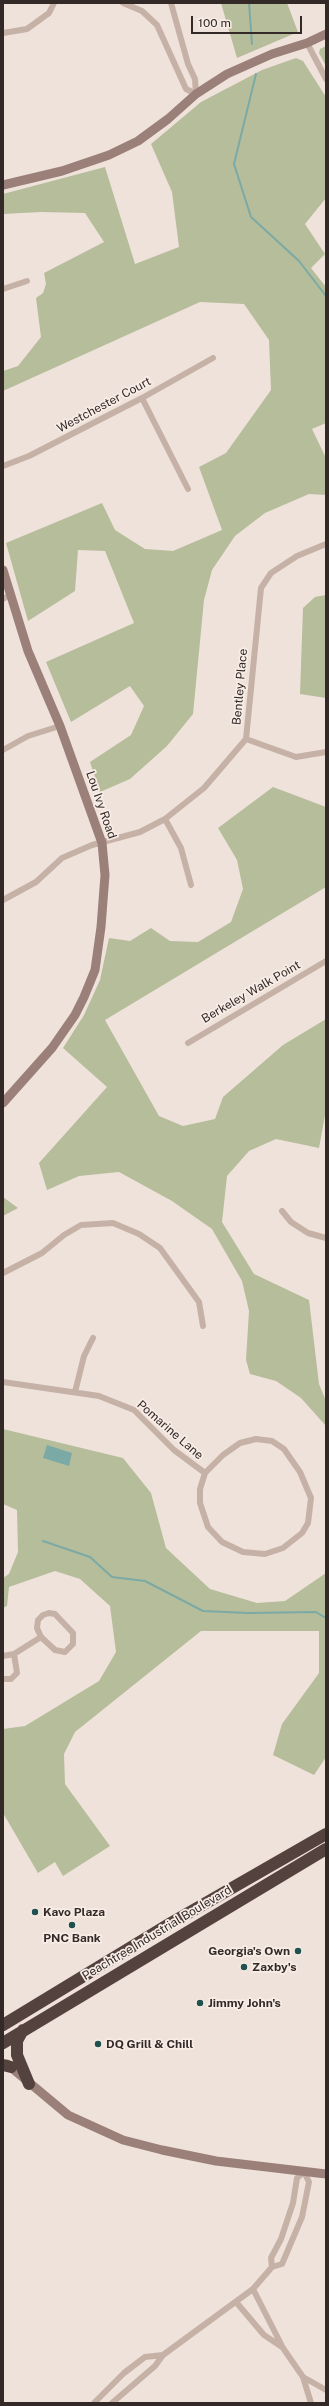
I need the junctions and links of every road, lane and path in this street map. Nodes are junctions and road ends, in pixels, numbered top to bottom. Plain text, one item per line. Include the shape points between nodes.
1 (54, 3) edge
2 (123, 3) edge
3 (171, 3) edge
4 (137, 6) edge
5 (3, 33) edge
6 (326, 34) edge
7 (307, 43) junction
8 (326, 79) edge
9 (196, 94) junction
10 (3, 185) edge
11 (27, 281) dead end
12 (3, 289) edge
13 (213, 358) dead end
14 (142, 398) junction
15 (3, 466) edge
16 (188, 489) dead end
17 (326, 544) edge
18 (3, 570) edge
19 (6, 597) edge
20 (60, 726) junction
21 (246, 739) junction
22 (3, 750) edge
23 (326, 752) edge
24 (165, 819) junction
25 (102, 843) junction
26 (191, 885) dead end
27 (3, 900) edge
28 (326, 961) edge
29 (188, 1042) dead end
30 (3, 1104) edge
31 (282, 1210) dead end
32 (326, 1238) edge
33 (3, 1273) edge
34 (203, 1326) dead end
35 (93, 1338) dead end
36 (3, 1382) edge
37 (75, 1392) junction
38 (205, 1473) junction
39 (41, 1637) junction
40 (14, 1654) junction
41 (3, 1656) edge
42 (3, 1679) edge
43 (326, 1834) edge
44 (326, 1849) edge
45 (6, 2023) edge
46 (22, 2030) junction
47 (3, 2042) edge
48 (6, 2064) edge
49 (29, 2084) junction
50 (304, 2172) junction
51 (326, 2174) edge
52 (272, 2267) junction
53 (253, 2289) junction
54 (236, 2302) junction
55 (283, 2348) junction
56 (163, 2356) junction
57 (303, 2377) junction
58 (326, 2390) edge
59 (94, 2403) edge
60 (112, 2403) edge
61 (311, 2403) edge

1 - 5 street via 49,13 32,26
2 - 4 street
3 - 9 street via 188,64 195,79
4 - 9 street via 157,24 186,88
6 - 7 street
7 - 8 street
7 - 9 street via 272,54 227,74
9 - 10 street via 144,136 109,155 62,171
11 - 12 street
13 - 14 street, Westchester Court
14 - 15 street, Westchester Court via 29,456
14 - 16 street
17 - 21 street, Bentley Place via 297,556 271,573 261,588
18 - 19 street, Lou Ivy Road
19 - 20 street, Lou Ivy Road
20 - 22 street via 28,736
20 - 25 street, Lou Ivy Road
21 - 23 street via 296,757
21 - 24 street, Bentley Place via 204,788
24 - 25 street, Bentley Place via 140,832
24 - 26 street via 181,848
25 - 27 street, Bentley Place via 62,858 36,882
25 - 30 street, Lou Ivy Road via 105,875 101,927 94,970 75,1015 65,1030
28 - 29 street, Berkeley Walk Point
31 - 32 street via 291,1222 308,1233
33 - 34 street via 42,1253 81,1225 113,1223 139,1234 160,1248 199,1302
35 - 37 street via 84,1356
36 - 37 street, Pomarine Lane
37 - 38 street, Pomarine Lane via 99,1396 134,1410 174,1450
38 - 38 street via 223,1455 240,1444 256,1439 272,1441 284,1449 300,1472 311,1498 308,1523 293,1542 274,1552 254,1554 232,1548 214,1535 204,1518 200,1489
39 - 39 street via 61,1652 70,1648 74,1639 73,1633 55,1614 49,1613 42,1614 38,1620 37,1628
39 - 40 street
40 - 41 street
40 - 42 street via 17,1673 11,1679
43 - 45 highway, Peachtree Industrial Boulevard via 170,1923
44 - 46 highway, Peachtree Industrial Boulevard
46 - 47 highway, Peachtree Industrial Boulevard
46 - 49 highway via 17,2041 17,2055
48 - 49 street
49 - 50 street via 68,2115 123,2140 195,2157
50 - 51 street
50 - 52 street via 297,2178 293,2203 281,2239 271,2258
50 - 52 street via 309,2182 302,2217 282,2264
52 - 53 street
53 - 54 street
53 - 55 street
54 - 55 street via 264,2335
54 - 56 street
55 - 57 street
56 - 59 street via 145,2357 124,2373
56 - 60 street
57 - 58 street
57 - 61 street

